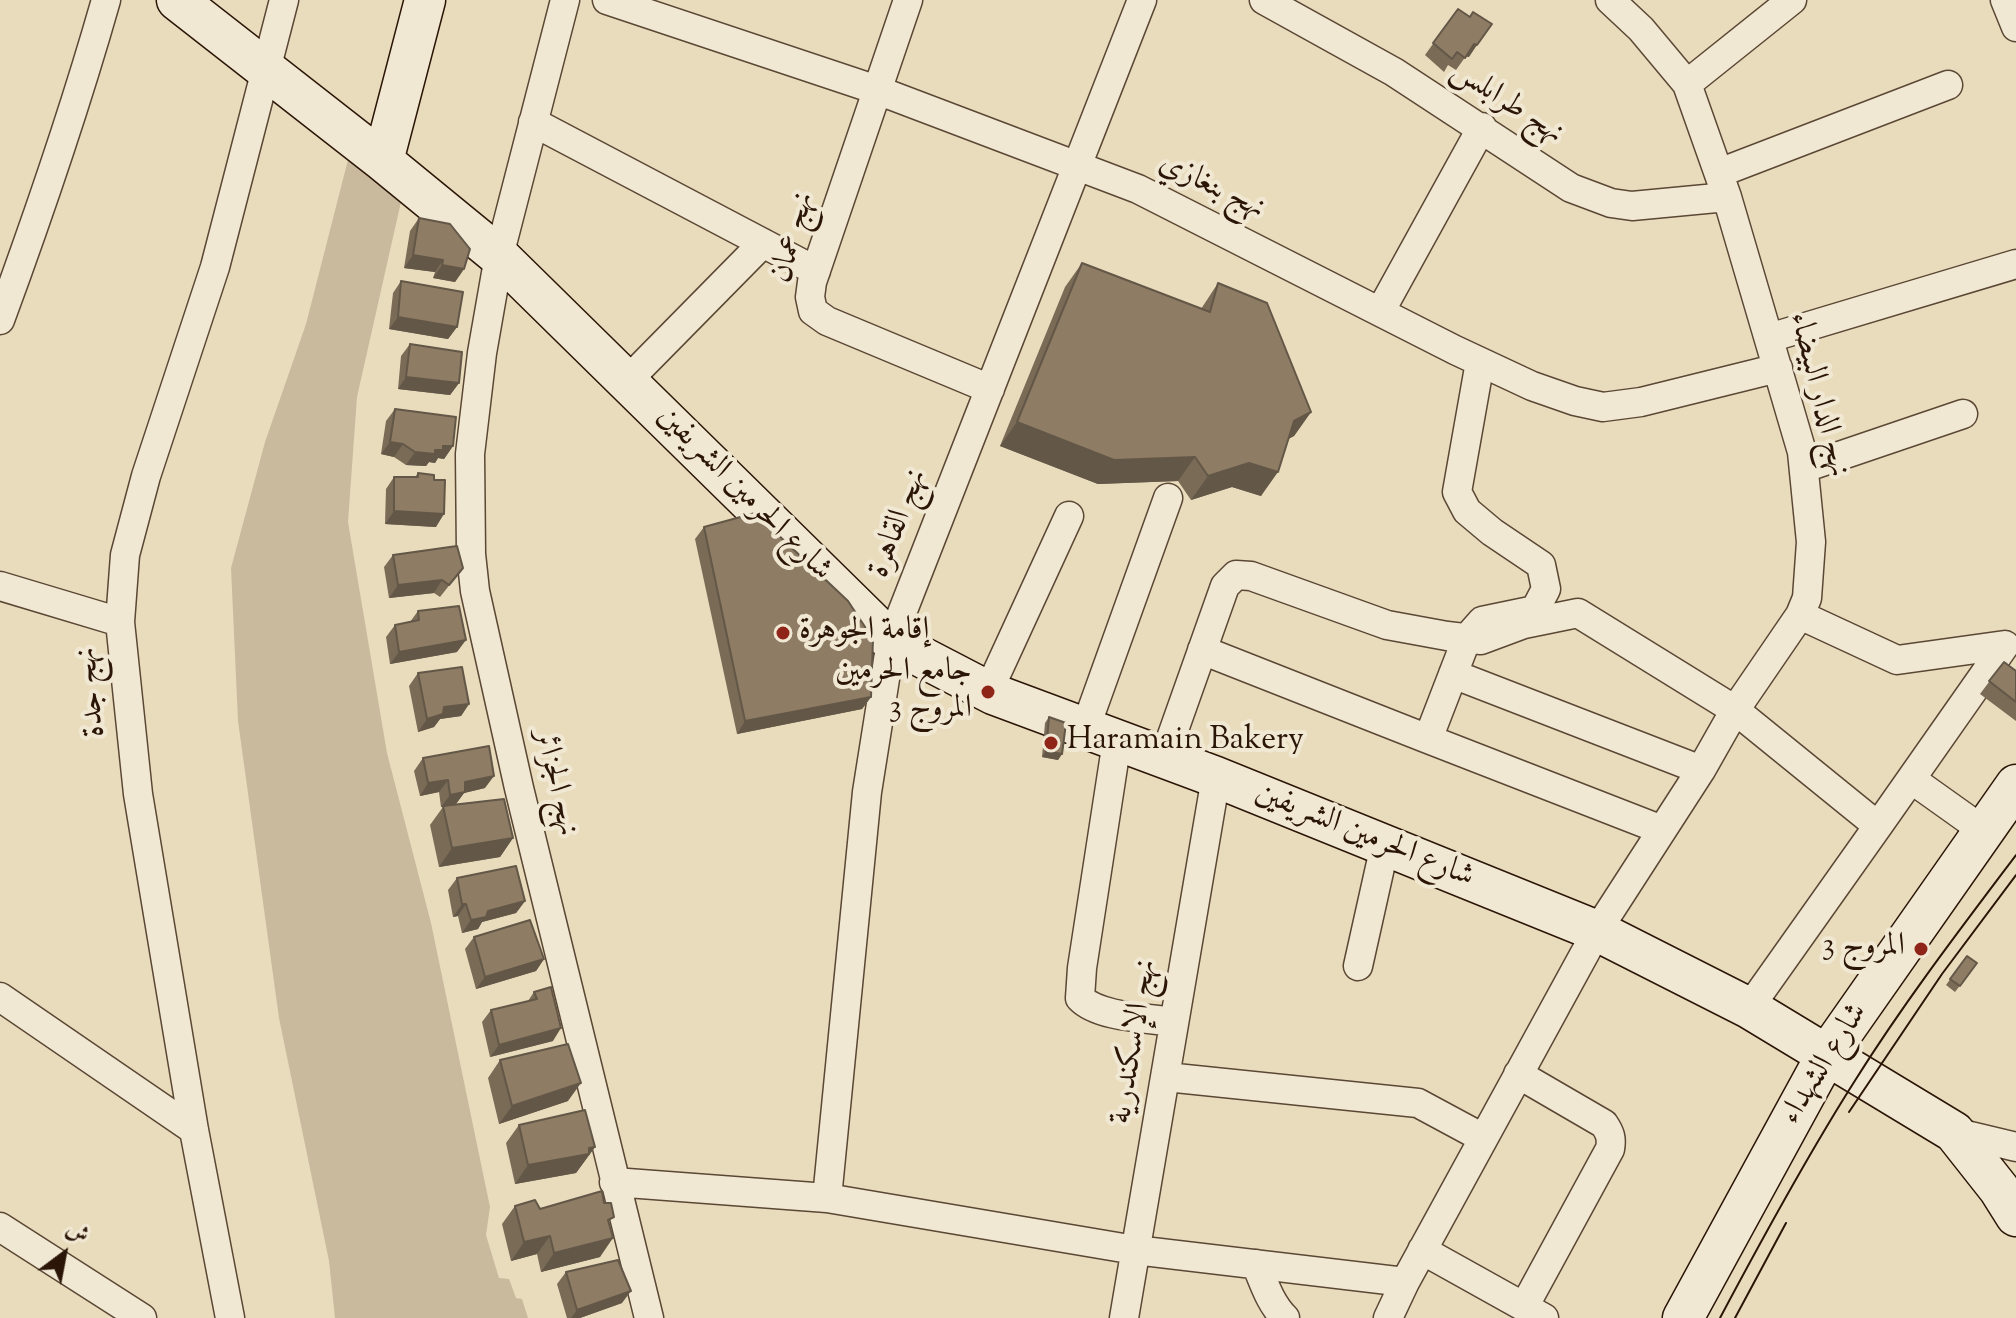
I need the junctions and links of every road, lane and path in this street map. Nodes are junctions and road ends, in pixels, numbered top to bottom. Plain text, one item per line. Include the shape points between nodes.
1 (106, 0) edge
2 (177, 0) edge
3 (284, 0) edge
4 (425, 0) edge
5 (565, 0) edge
6 (607, 0) edge
7 (908, 0) edge
8 (1142, 0) edge
9 (1264, 0) edge
10 (1610, 0) edge
11 (1792, 0) edge
12 (2005, 0) edge
13 (2016, 27) edge
14 (266, 70) junction
15 (1687, 84) junction
16 (1948, 85) dead end
17 (877, 90) junction
18 (533, 122) junction
19 (1482, 127) junction
20 (383, 161) junction
21 (1076, 166) junction
22 (1723, 185) junction
23 (763, 243) junction
24 (499, 256) junction
25 (2016, 264) edge
26 (816, 271) junction
27 (1380, 312) junction
28 (0, 320) edge
29 (1769, 338) junction
30 (1480, 362) junction
31 (1778, 368) junction
32 (627, 381) junction
33 (990, 389) junction
34 (1963, 414) dead end
35 (1804, 468) junction
36 (1168, 498) dead end
37 (1069, 516) dead end
38 (0, 586) edge
39 (1800, 615) junction
40 (120, 622) junction
41 (1467, 638) junction
42 (891, 641) junction
43 (1202, 650) junction
44 (1453, 674) junction
45 (988, 692) junction
46 (1735, 710) junction
47 (1101, 735) junction
48 (1428, 739) junction
49 (1164, 758) junction
50 (1701, 770) junction
51 (1216, 777) junction
52 (1911, 779) junction
53 (2016, 785) edge
54 (1878, 826) junction
55 (1662, 830) junction
56 (1984, 831) junction
57 (1385, 845) junction
58 (1597, 931) junction
59 (1358, 966) dead end
60 (0, 997) edge
61 (1749, 1008) junction
62 (1174, 1022) junction
63 (1826, 1056) junction
64 (1518, 1074) junction
65 (1166, 1077) junction
66 (194, 1130) junction
67 (1954, 1132) junction
68 (1483, 1138) junction
69 (2016, 1147) edge
70 (614, 1182) junction
71 (827, 1198) junction
72 (2016, 1216) edge
73 (0, 1227) edge
74 (1135, 1250) junction
75 (1422, 1250) junction
76 (1256, 1264) junction
77 (1405, 1282) junction
78 (1534, 1312) edge
79 (142, 1318) edge
80 (230, 1318) edge
81 (649, 1318) edge
82 (1124, 1318) edge
83 (1285, 1318) edge
84 (1388, 1318) edge
85 (1683, 1318) edge

1 - 28 street via 49,187
2 - 14 street, شارع الحرمين الشريفين
3 - 14 street, نهج جدة
4 - 20 street
5 - 18 street, نهج الجزائر
6 - 17 street, نهج بنغازي
7 - 17 street, نهج عمان
8 - 21 street, نهج القاهرة
9 - 19 street, نهج طرابلس
10 - 15 street, نهج الدار البيضاء
11 - 15 street
12 - 13 street
14 - 20 street, شارع الحرمين الشريفين
14 - 40 street, نهج جدة via 215,267 125,555
15 - 22 street, نهج الدار البيضاء
16 - 22 street, نهج طرابلس
17 - 21 street, نهج بنغازي
17 - 26 street, نهج عمان
18 - 23 street
18 - 24 street, نهج الجزائر
19 - 22 street, نهج طرابلس via 1571,188 1611,203 1632,206
19 - 27 street
20 - 24 street, شارع الحرمين الشريفين
21 - 27 street, نهج بنغازي via 1166,202
21 - 33 street, نهج القاهرة
22 - 29 street, نهج الدار البيضاء
23 - 26 street
23 - 32 street
24 - 32 street, شارع الحرمين الشريفين
24 - 70 street, نهج الجزائر via 470,454 472,566 519,788
25 - 29 street
26 - 33 street, نهج عمان via 810,297 813,311 827,321
27 - 30 street, نهج بنغازي
29 - 31 street, نهج الدار البيضاء
30 - 31 street, نهج بنغازي via 1532,386 1603,407
30 - 41 street via 1457,492 1467,511 1541,565 1546,589 1535,610 1482,621
31 - 35 street, نهج الدار البيضاء
32 - 42 street, شارع الحرمين الشريفين
33 - 42 street, نهج القاهرة
34 - 35 street
35 - 39 street, نهج الدار البيضاء via 1811,542 1807,598
36 - 47 street
37 - 45 street
38 - 40 street
39 - 46 street, نهج الدار البيضاء
39 - 52 street via 1897,660 2005,645
40 - 66 street, نهج جدة via 138,794
41 - 43 street via 1387,625 1236,575 1225,586
41 - 44 street
41 - 46 street via 1481,640 1578,613
42 - 45 street, شارع الحرمين الشريفين
42 - 71 street, نهج القاهرة via 867,792
43 - 48 street
43 - 49 street
44 - 48 street
44 - 50 street
45 - 47 street, شارع الحرمين الشريفين
46 - 50 street, نهج الدار البيضاء
46 - 54 street
47 - 49 street, شارع الحرمين الشريفين
47 - 62 street via 1080,998 1099,1010
48 - 55 street
49 - 51 street, شارع الحرمين الشريفين
50 - 55 street, نهج الدار البيضاء
51 - 57 street, شارع الحرمين الشريفين
51 - 62 street, نهج الإسكندرية
52 - 54 street
52 - 56 street
53 - 56 street, شارع الشهداء
54 - 61 street
55 - 58 street, نهج الدار البيضاء
56 - 63 street, شارع الشهداء
57 - 58 street, شارع الحرمين الشريفين
57 - 59 street
58 - 61 street, شارع الحرمين الشريفين
58 - 64 street, نهج الدار البيضاء
60 - 66 street
61 - 63 street, شارع الحرمين الشريفين
62 - 65 street, نهج الإسكندرية
63 - 67 street, شارع الحرمين الشريفين
63 - 85 street, شارع الشهداء
64 - 68 street, نهج الدار البيضاء
64 - 78 street via 1604,1124 1611,1141
65 - 68 street via 1418,1103
65 - 74 street, نهج الإسكندرية
66 - 80 street, نهج جدة
67 - 69 street
67 - 72 street
68 - 75 street, نهج الدار البيضاء
70 - 71 street
70 - 81 street, نهج الجزائر
71 - 74 street
73 - 79 street
74 - 76 street
74 - 82 street, نهج الإسكندرية
75 - 77 street, نهج الدار البيضاء
75 - 78 street
76 - 77 street
76 - 83 street
77 - 84 street, نهج الدار البيضاء

